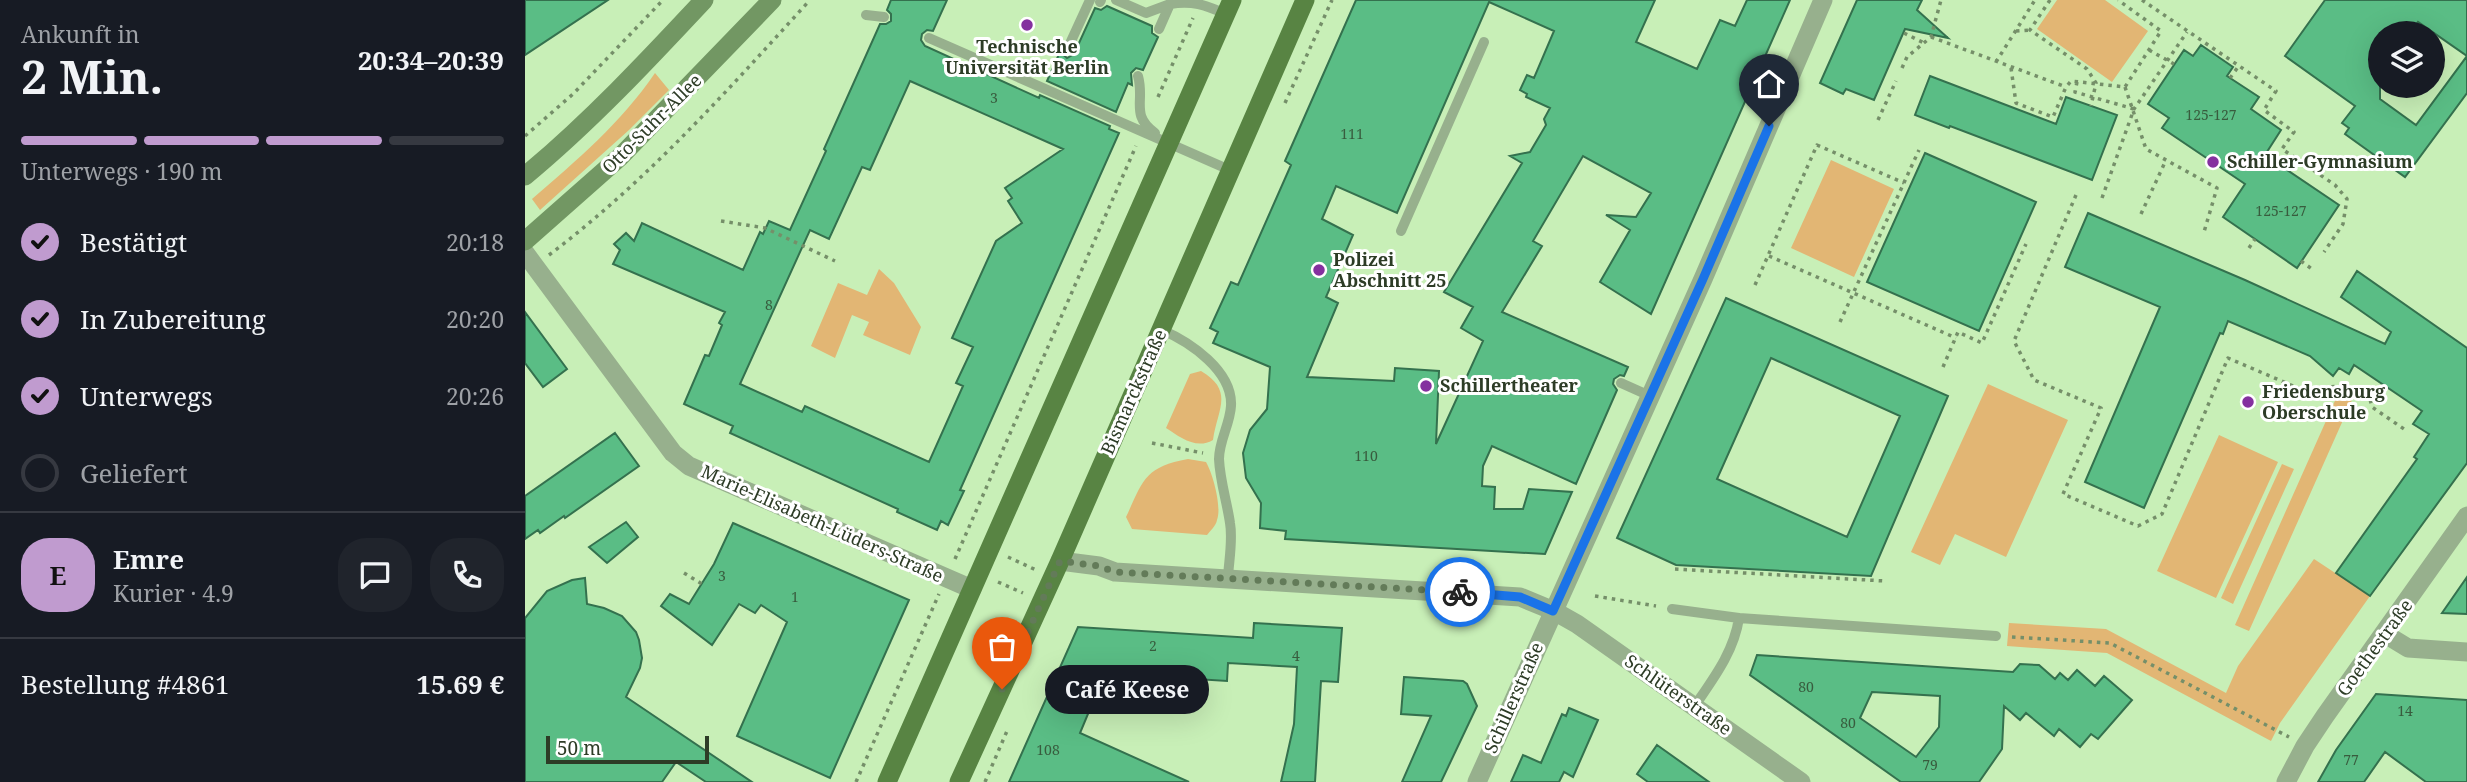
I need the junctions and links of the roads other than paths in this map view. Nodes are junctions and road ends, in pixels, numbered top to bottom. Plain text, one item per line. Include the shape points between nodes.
1 (772, 0) edge
2 (1305, 0) edge
3 (1823, 0) edge
4 (702, 1) edge
5 (1097, 1) edge
6 (1170, 4) junction
7 (1121, 6) edge
8 (1229, 7) edge
9 (866, 15) dead end
10 (884, 17) dead end
11 (1159, 29) dead end
12 (929, 38) dead end
13 (1484, 43) dead end
14 (1071, 48) dead end
15 (1138, 76) dead end
16 (1144, 129) junction
17 (1169, 143) junction
18 (1232, 171) junction
19 (525, 176) edge
20 (1401, 231) dead end
21 (525, 242) edge
22 (525, 253) edge
23 (1162, 330) junction
24 (1621, 383) dead end
25 (1650, 396) junction
26 (2467, 516) edge
27 (1060, 561) junction
28 (1228, 578) junction
29 (976, 582) junction
30 (1672, 609) road end
31 (1553, 611) junction
32 (1739, 618) junction
33 (2385, 634) junction
34 (1996, 636) road end
35 (2467, 652) edge
36 (1694, 707) junction
37 (887, 782) edge
38 (959, 782) edge
39 (1477, 782) edge
40 (1801, 782) edge
41 (2285, 782) edge

1 - 21 main road, Otto-Suhr-Allee via 620,157
2 - 18 main road, Bismarckstraße
3 - 25 street, Schillerstraße
4 - 19 main road via 622,87
5 - 14 lane
6 - 7 lane via 1144,18
6 - 8 lane via 1186,1
6 - 11 lane
8 - 17 main road
9 - 10 lane
12 - 16 lane
13 - 20 lane
15 - 16 lane
16 - 17 lane
17 - 18 lane
17 - 29 main road
18 - 23 main road, Bismarckstraße
22 - 29 street, Marie-Elisabeth-Lüders-Straße via 673,453 689,466
23 - 27 main road, Bismarckstraße
23 - 28 lane via 1204,355 1218,369 1229,392 1231,405 1219,456 1231,526
24 - 25 lane
25 - 31 street, Schillerstraße
26 - 33 street, Goethestraße
27 - 28 street, Schlüterstraße via 1115,572
27 - 38 main road, Bismarckstraße
28 - 31 street, Schlüterstraße via 1503,594
29 - 37 main road
30 - 32 lane
31 - 36 street, Schlüterstraße
31 - 39 street, Schillerstraße
32 - 34 lane
32 - 36 lane via 1727,656
33 - 35 street via 2408,648
33 - 41 street, Goethestraße via 2305,746
36 - 40 street, Schlüterstraße

